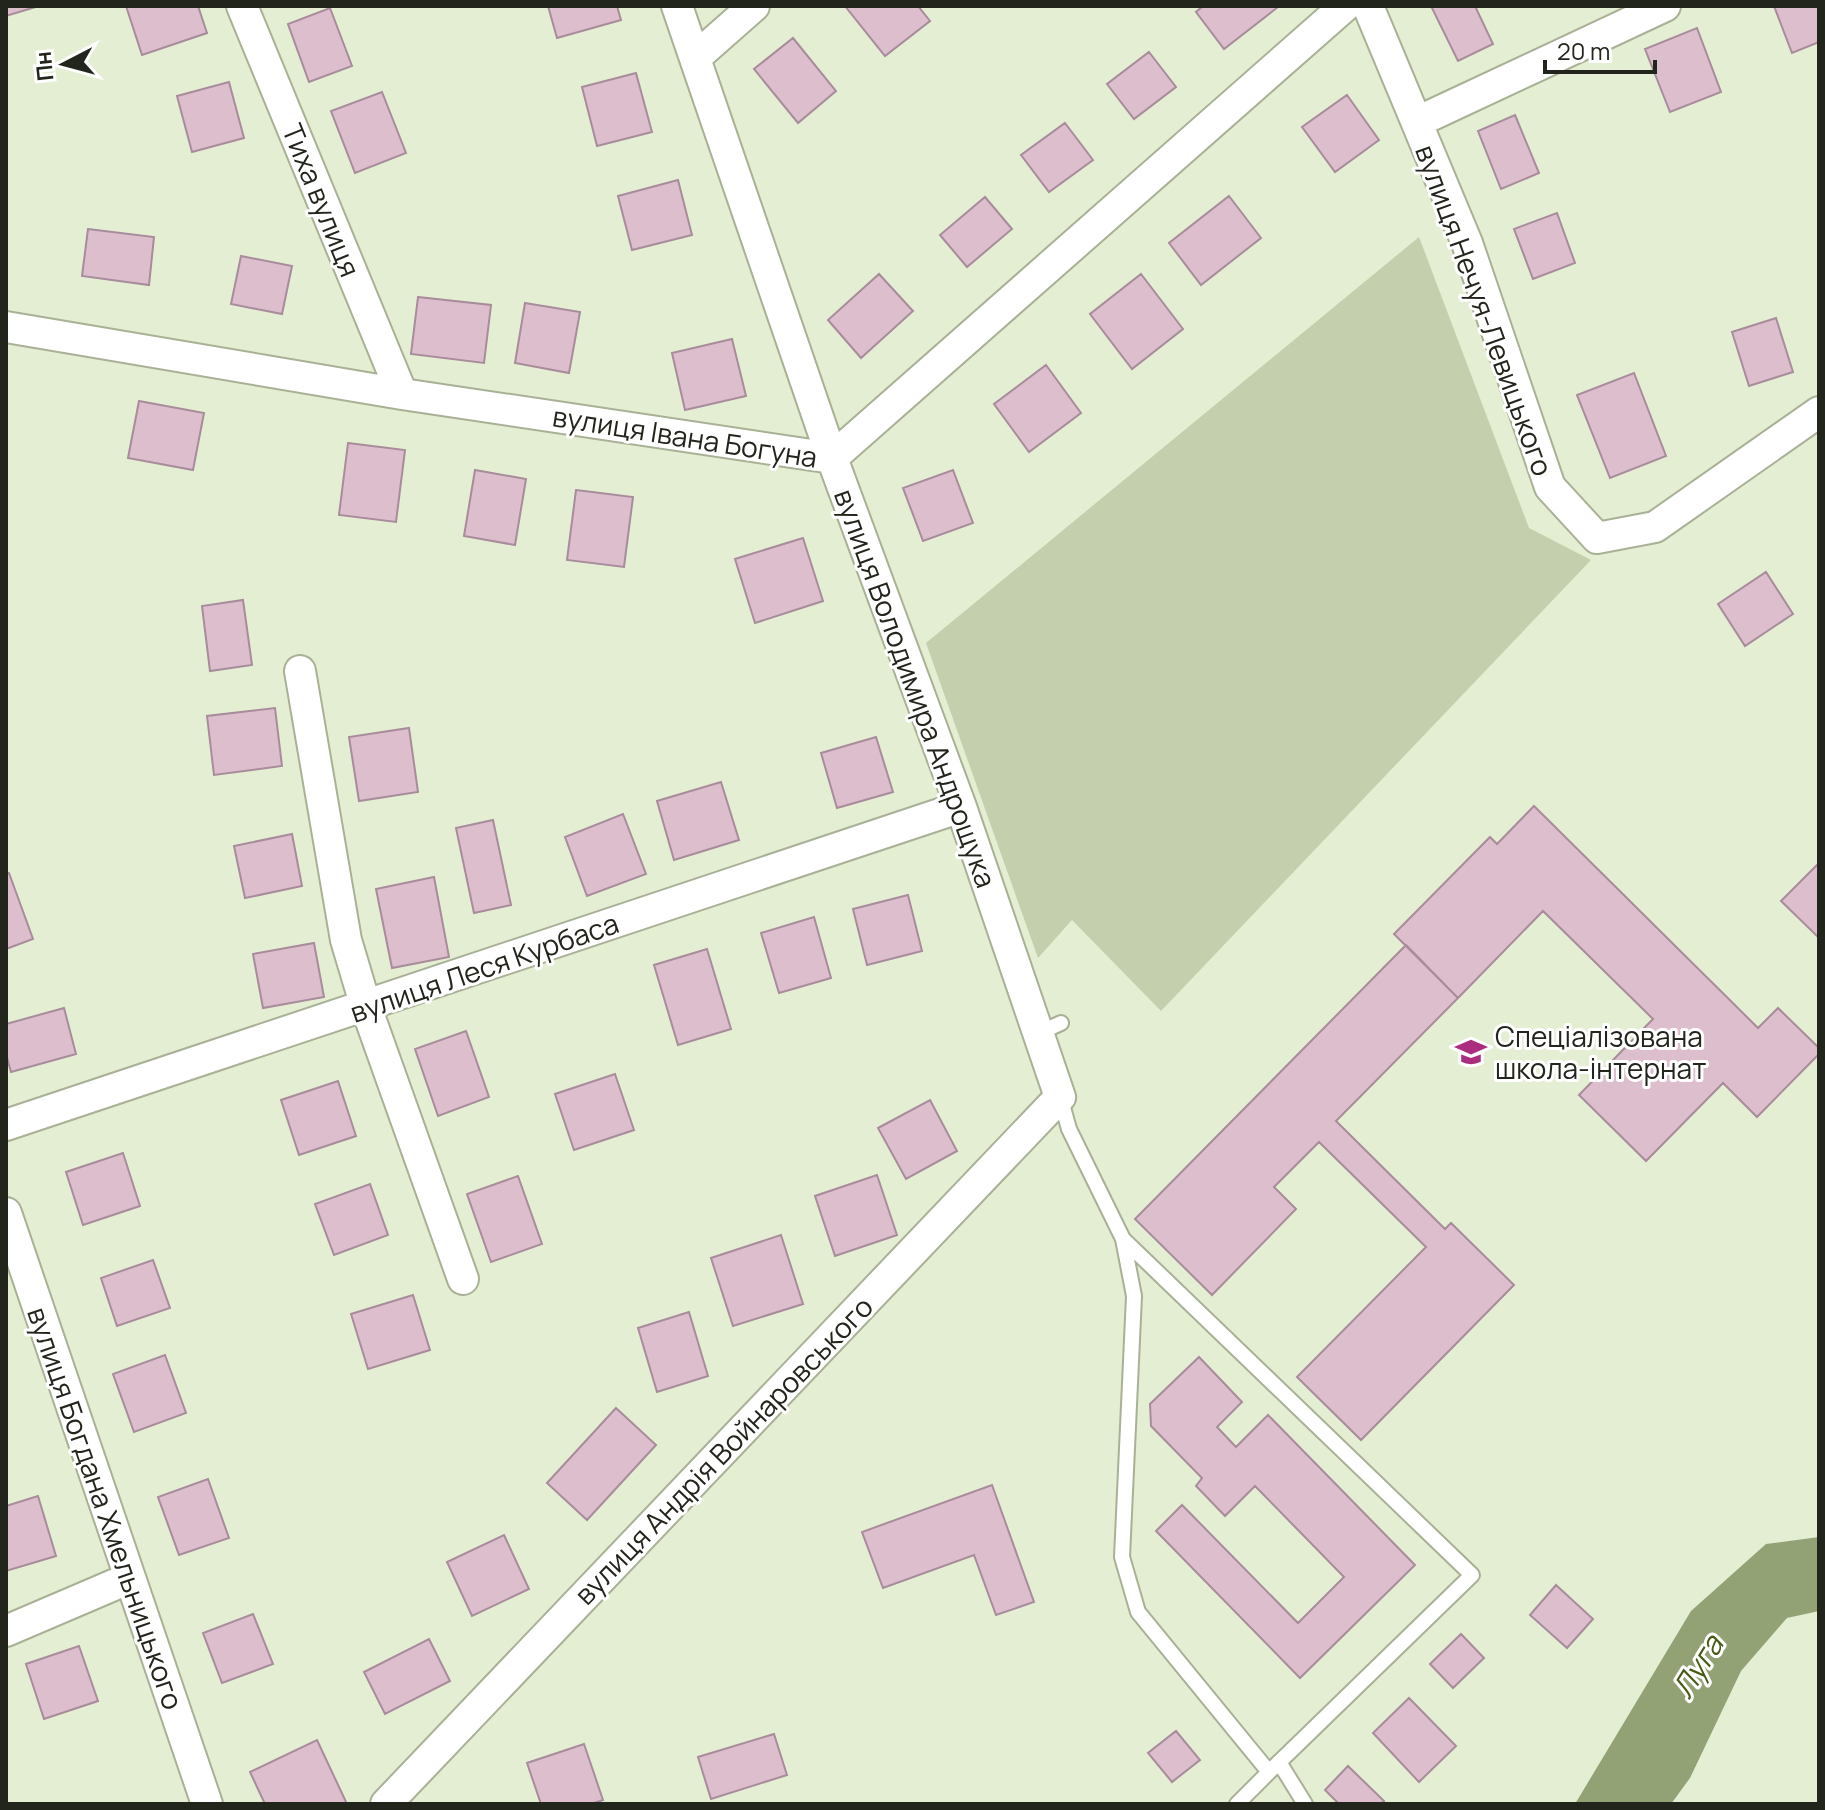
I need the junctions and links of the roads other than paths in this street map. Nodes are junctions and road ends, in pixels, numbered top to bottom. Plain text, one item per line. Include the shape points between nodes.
1 (242, 6) edge
2 (677, 6) edge
3 (754, 6) edge
4 (1345, 6) edge
5 (1368, 6) edge
6 (1665, 6) edge
7 (695, 58) junction
8 (1417, 122) junction
9 (6, 327) edge
10 (402, 394) junction
11 (1819, 412) edge
12 (832, 458) junction
13 (300, 671) dead end
14 (961, 807) junction
15 (366, 1007) junction
16 (1060, 1097) junction
17 (6, 1125) edge
18 (6, 1213) edge
19 (1123, 1239) junction
20 (463, 1279) dead end
21 (130, 1578) junction
22 (6, 1631) edge
23 (1274, 1767) junction
24 (207, 1804) edge
25 (386, 1804) edge
26 (1237, 1804) edge
27 (1305, 1804) edge

1 - 10 street, Тиха вулиця
2 - 7 street, вулиця Володимира Андрощука
3 - 7 street
4 - 12 street, вулиця Івана Богуна
5 - 8 street, вулиця Нечуя-Левицького
6 - 8 street
7 - 12 street, вулиця Володимира Андрощука
8 - 11 street, вулиця Нечуя-Левицького via 1467,243 1550,487 1597,538 1655,527
9 - 10 street, вулиця Івана Богуна
10 - 12 street, вулиця Івана Богуна
12 - 14 street, вулиця Володимира Андрощука
13 - 15 street via 346,940
14 - 15 street, вулиця Леся Курбаса
14 - 16 street, вулиця Володимира Андрощука via 1050,1028
15 - 17 street, вулиця Леся Курбаса
15 - 20 street
16 - 19 lane via 1069,1129
16 - 25 street, вулиця Андрія Войнаровського
18 - 21 street, вулиця Богдана Хмельницького
19 - 23 lane via 1134,1296 1122,1557 1138,1612
19 - 23 lane via 1472,1575
21 - 22 street
21 - 24 street, вулиця Богдана Хмельницького
23 - 26 lane
23 - 27 lane

